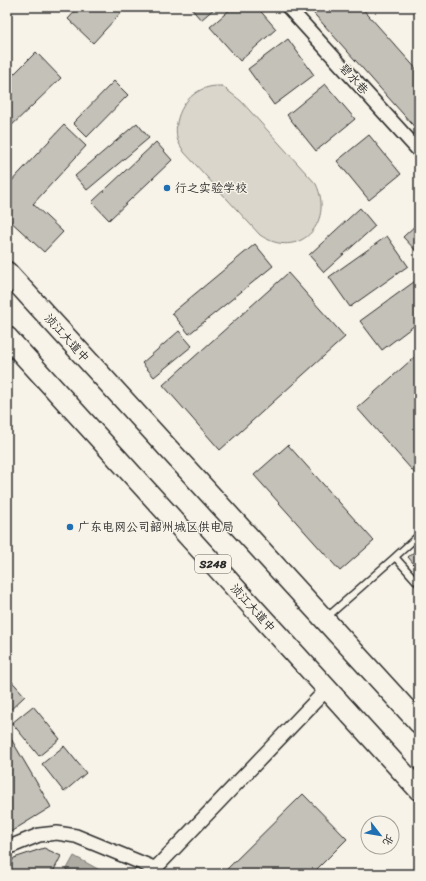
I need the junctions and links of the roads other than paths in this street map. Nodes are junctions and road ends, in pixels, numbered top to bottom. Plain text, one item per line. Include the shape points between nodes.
1 (288, 7) edge
2 (419, 151) edge
3 (7, 272) edge
4 (7, 337) edge
5 (419, 536) edge
6 (395, 557) junction
7 (419, 584) edge
8 (325, 619) junction
9 (326, 689) junction
10 (419, 723) edge
11 (419, 790) edge
12 (7, 848) edge
13 (152, 871) edge

1 - 2 street, 碧水巷
3 - 8 main road, 浈江大道中
4 - 9 main road, 浈江大道中 / S248
5 - 6 lane
6 - 7 lane
6 - 8 lane
8 - 10 main road, 浈江大道中
9 - 11 main road, 浈江大道中 / S248
9 - 13 street
12 - 13 street via 39,835 57,832 76,836

